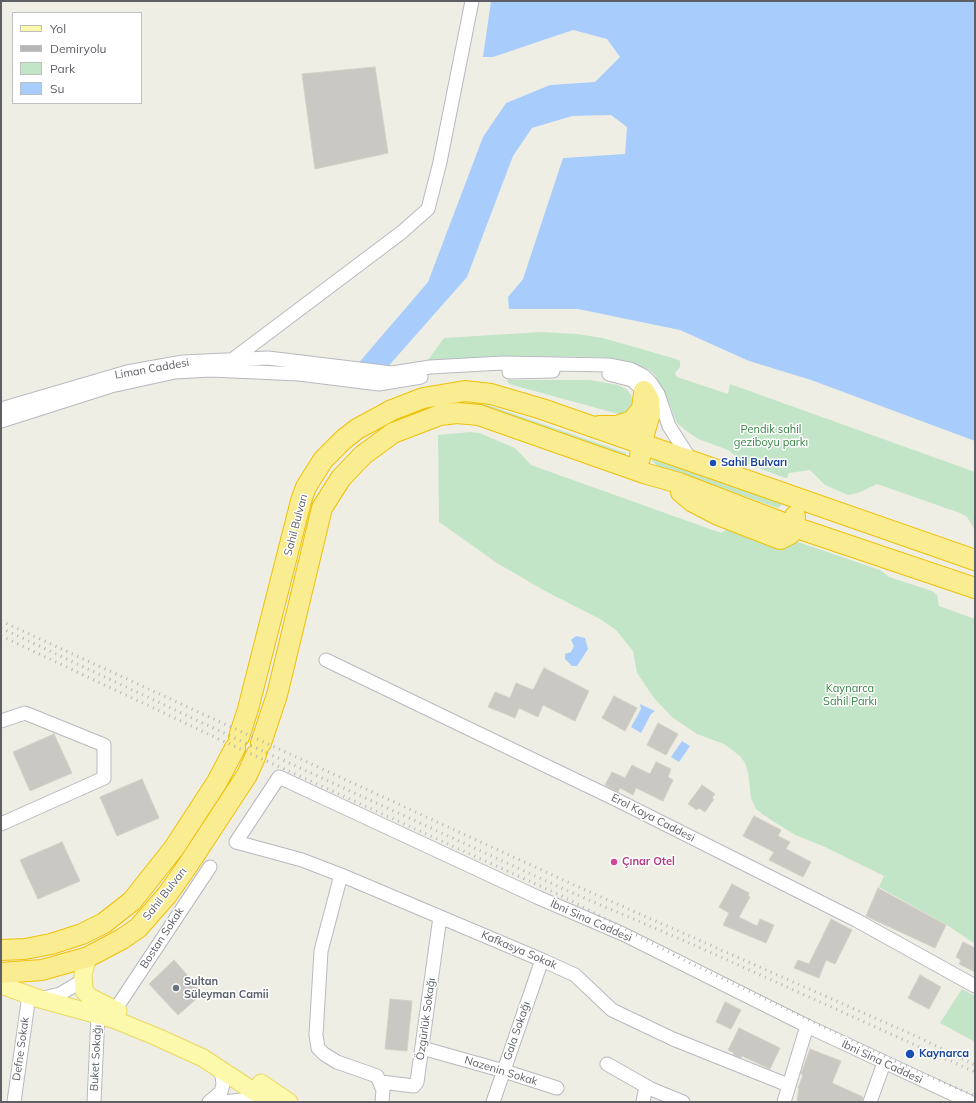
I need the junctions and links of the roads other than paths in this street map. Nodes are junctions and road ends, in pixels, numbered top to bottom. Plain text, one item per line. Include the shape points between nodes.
1 (472, 1) edge
2 (232, 360) junction
3 (330, 372) junction
4 (374, 378) junction
5 (644, 391) junction
6 (1, 409) edge
7 (1, 421) edge
8 (591, 426) junction
9 (641, 445) junction
10 (693, 463) junction
11 (642, 472) junction
12 (797, 499) junction
13 (794, 526) junction
14 (975, 560) edge
15 (975, 588) edge
16 (326, 660) dead end
17 (1, 721) edge
18 (1, 824) edge
19 (236, 842) joint
20 (210, 867) dead end
21 (341, 875) junction
22 (440, 917) junction
23 (1, 950) edge
24 (88, 957) junction
25 (542, 960) junction
26 (1, 973) edge
27 (82, 981) junction
28 (1, 985) edge
29 (975, 986) edge
30 (35, 997) junction
31 (115, 1010) junction
32 (98, 1014) junction
33 (807, 1026) junction
34 (422, 1048) junction
35 (884, 1063) junction
36 (607, 1064) dead end
37 (217, 1066) junction
38 (504, 1070) junction
39 (381, 1082) junction
40 (788, 1085) junction
41 (646, 1086) junction
42 (557, 1088) dead end
43 (14, 1102) edge
44 (94, 1102) edge
45 (209, 1102) edge
46 (222, 1102) edge
47 (261, 1102) edge
48 (270, 1102) edge
49 (289, 1102) edge
50 (382, 1102) edge
51 (493, 1102) edge
52 (643, 1102) edge
53 (684, 1102) edge
54 (784, 1102) edge
55 (870, 1102) edge
56 (970, 1102) edge

1 - 2 street via 440,162 428,209 402,232
2 - 3 street, Liman Caddesi via 268,358
2 - 6 street, Liman Caddesi via 183,362 145,368
3 - 4 street
3 - 7 street, Liman Caddesi via 175,372 111,386
4 - 5 street via 386,384 446,374 558,371 624,377 632,380
4 - 10 street via 437,367 533,362 610,365 630,369 644,376 654,388 668,426
5 - 8 highway via 642,409 632,421 617,426
5 - 9 highway via 649,400 650,413
8 - 9 highway, Sahil Bulvarı
8 - 23 highway, Sahil Bulvarı via 491,394 465,391 441,394 409,403 373,419 343,440 324,460 306,487 301,501 248,710 237,743 217,782 174,848 132,901 104,923 82,934 51,944
9 - 10 highway, Sahil Bulvarı
9 - 11 highway
10 - 12 highway, Sahil Bulvarı
11 - 13 highway, Sahil Bulvarı via 662,478 693,502 718,515 780,539 790,534
11 - 24 highway, Sahil Bulvarı via 468,413 440,415 393,433 350,467 322,508 277,695 259,749 246,775 172,889 153,913 122,939
12 - 13 highway
12 - 14 highway, Sahil Bulvarı
13 - 15 highway
16 - 29 street, Erol Kaya Caddesi via 615,799 856,920
17 - 18 street via 25,713 104,745 104,778
19 - 21 street, Kafkasya Sokak via 302,860
19 - 33 street, İbni Sina Caddesi via 279,777 537,897 623,934
20 - 31 street, Bostan Sokak
21 - 22 street, Kafkasya Sokak
21 - 39 street via 321,951 316,1035 318,1048 337,1062 377,1076
22 - 25 street, Kafkasya Sokak
22 - 34 street, Özgürlük Sokağı
24 - 26 highway, Sahil Bulvarı via 42,970
24 - 27 main road
25 - 38 street, Gala Sokağı
25 - 40 street, Kafkasya Sokak via 575,975 612,1010 673,1039
27 - 30 street via 60,994
27 - 31 main road via 84,991 90,997
28 - 30 main road
30 - 32 main road
30 - 43 street, Defne Sokak
31 - 49 main road via 204,1047
32 - 37 main road via 157,1037
32 - 44 street, Buket Sokağı
33 - 35 street, İbni Sina Caddesi
33 - 40 street
34 - 38 street, Nazenin Sokak
34 - 39 street, Özgürlük Sokağı via 417,1082 414,1086
35 - 55 street
35 - 56 street, İbni Sina Caddesi
36 - 41 street
37 - 45 street via 223,1084 221,1092
37 - 48 main road
38 - 42 street, Nazenin Sokak
38 - 51 street, Gala Sokağı
39 - 50 street
40 - 54 street
41 - 52 street
41 - 53 street
46 - 47 street

